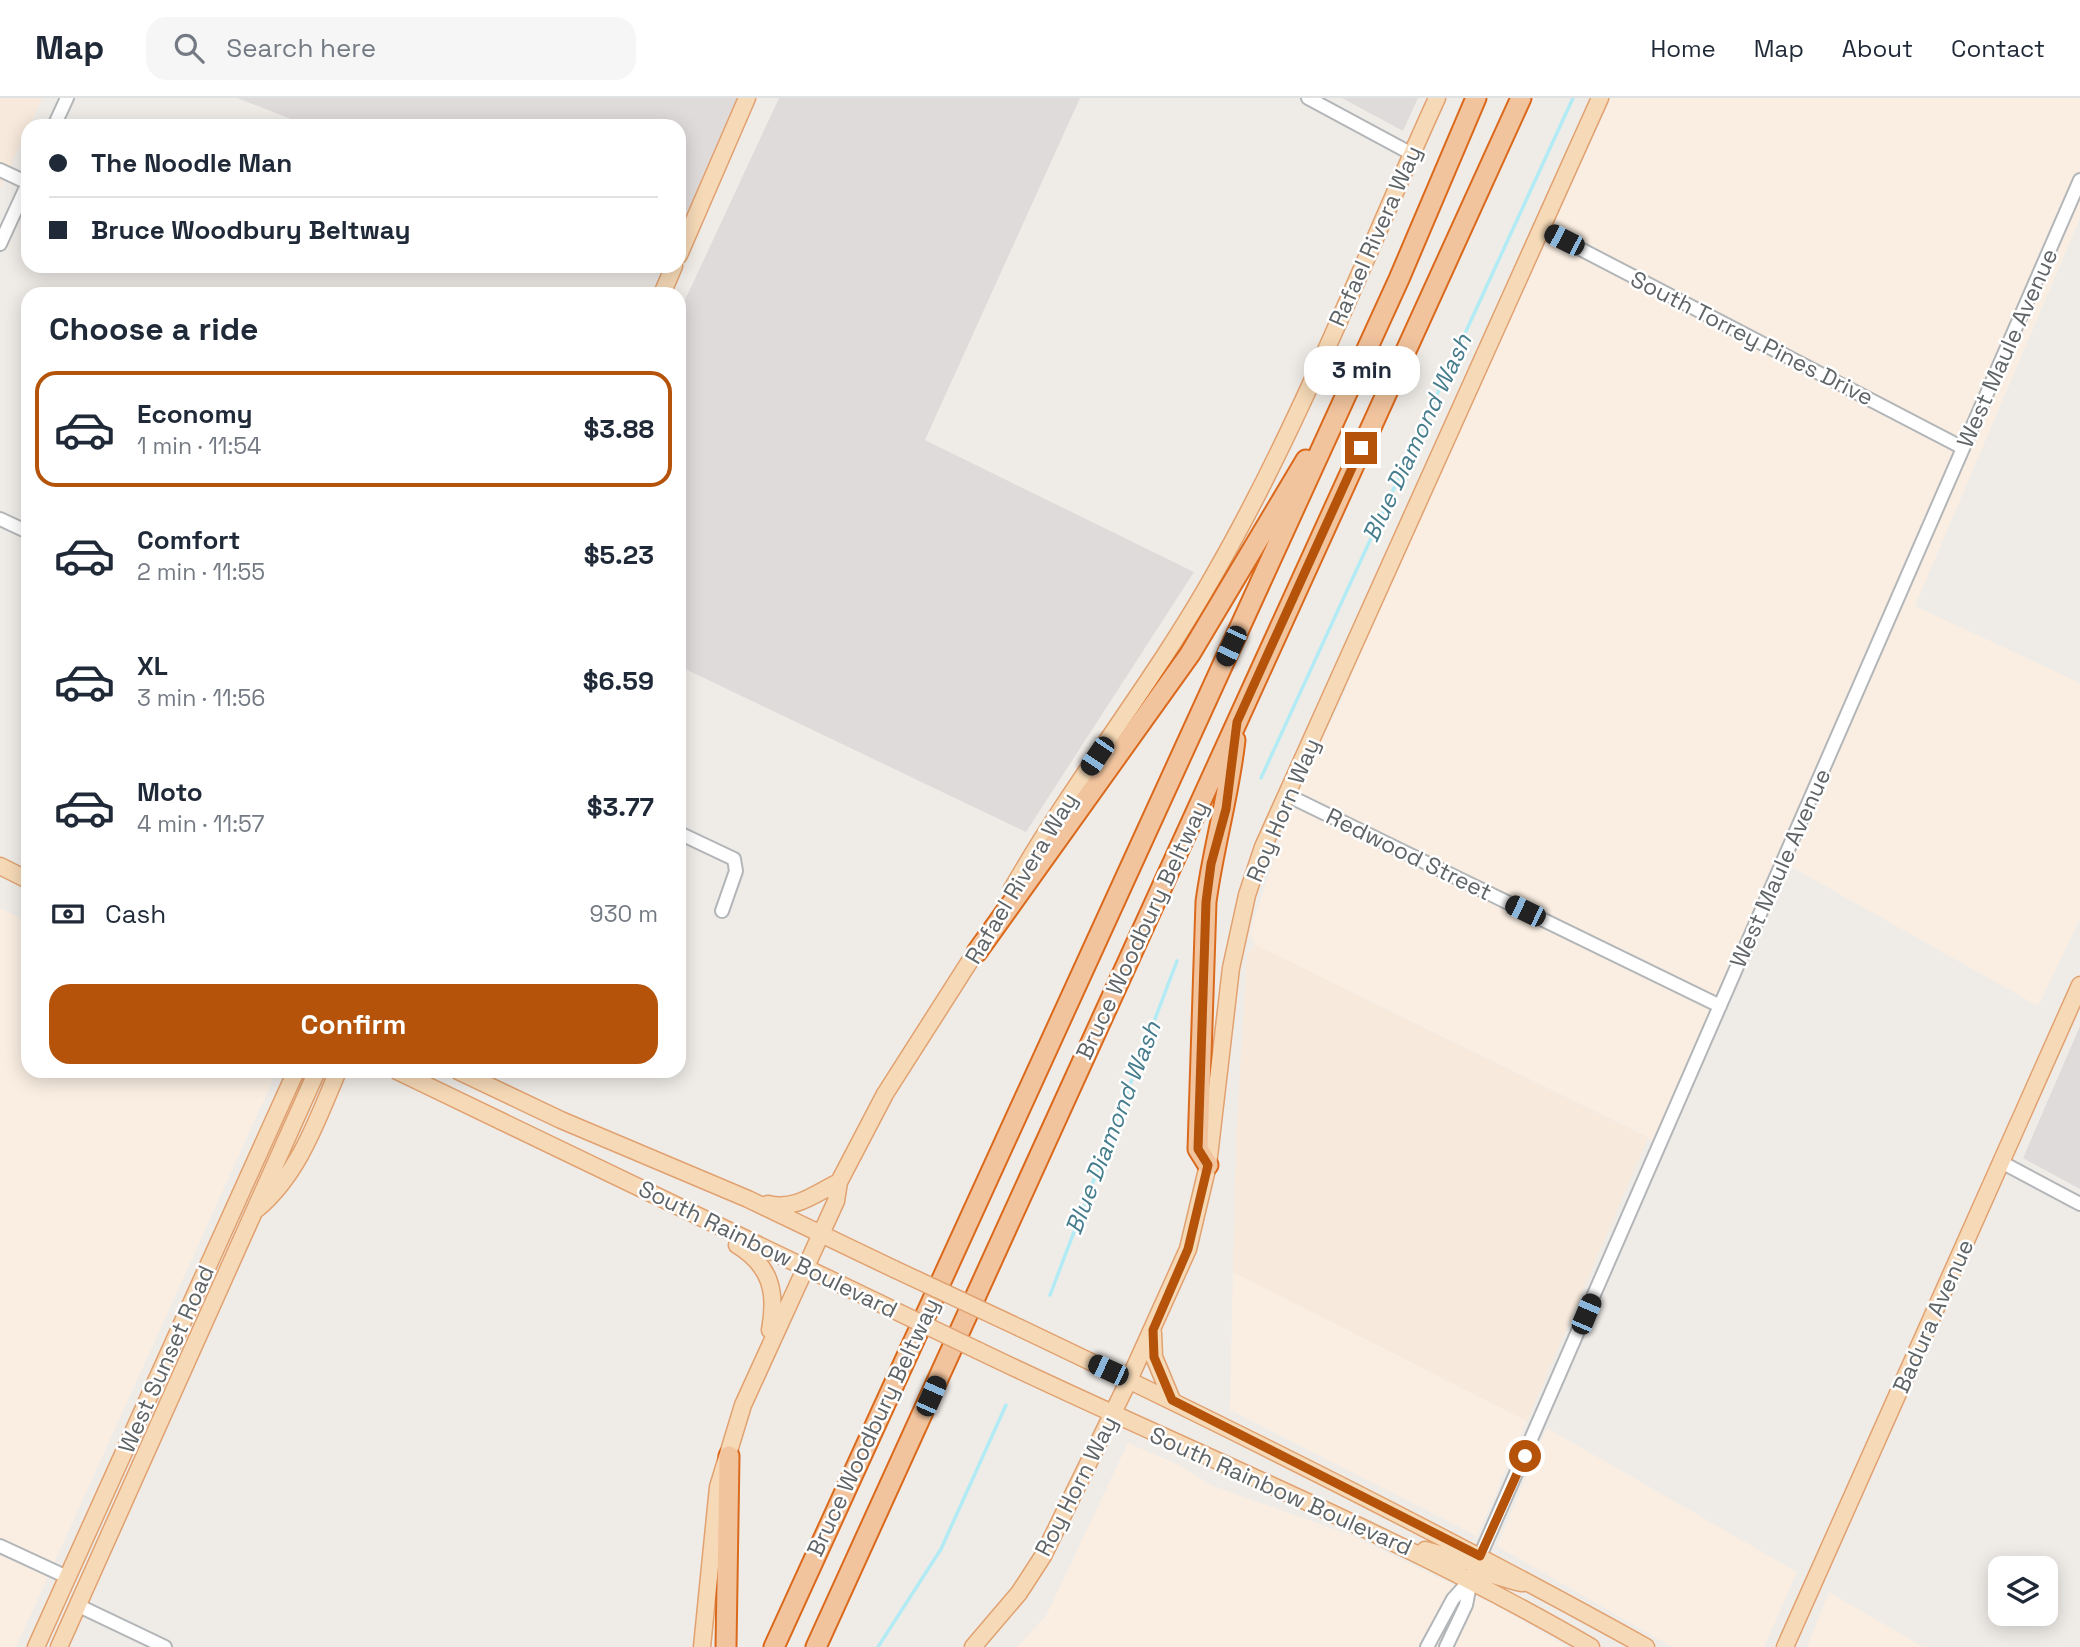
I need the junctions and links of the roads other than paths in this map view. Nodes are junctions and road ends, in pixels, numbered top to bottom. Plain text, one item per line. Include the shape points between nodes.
1 (67, 98) edge
2 (747, 98) edge
3 (1308, 98) edge
4 (1437, 98) edge
5 (1476, 98) edge
6 (1521, 98) edge
7 (1600, 98) edge
8 (57, 119) edge
9 (1412, 154) junction
10 (0, 170) edge
11 (21, 180) edge
12 (2080, 180) edge
13 (21, 198) edge
14 (1540, 228) junction
15 (686, 239) edge
16 (0, 244) edge
17 (1328, 435) junction
18 (1964, 447) junction
19 (0, 519) edge
20 (21, 529) edge
21 (1237, 722) junction
22 (1287, 795) junction
23 (686, 836) edge
24 (0, 866) edge
25 (21, 876) edge
26 (722, 911) dead end
27 (977, 952) junction
28 (2080, 985) edge
29 (1720, 1006) junction
30 (293, 1078) edge
31 (314, 1078) edge
32 (335, 1078) edge
33 (412, 1078) edge
34 (473, 1078) edge
35 (2003, 1163) junction
36 (1208, 1165) junction
37 (839, 1182) junction
38 (636, 1186) junction
39 (748, 1199) junction
40 (236, 1204) junction
41 (2080, 1204) edge
42 (253, 1213) junction
43 (821, 1234) junction
44 (805, 1269) junction
45 (1153, 1330) junction
46 (765, 1356) junction
47 (158, 1377) junction
48 (1129, 1380) junction
49 (176, 1385) junction
50 (1172, 1400) junction
51 (1113, 1414) junction
52 (729, 1456) junction
53 (0, 1546) edge
54 (1405, 1546) junction
55 (1480, 1556) junction
56 (67, 1577) junction
57 (1471, 1579) junction
58 (1534, 1586) junction
59 (77, 1605) junction
60 (36, 1647) edge
61 (59, 1647) edge
62 (164, 1647) edge
63 (702, 1647) edge
64 (726, 1647) edge
65 (774, 1647) edge
66 (816, 1647) edge
67 (973, 1647) edge
68 (1427, 1647) edge
69 (1446, 1647) edge
70 (1591, 1647) edge
71 (1646, 1647) edge
72 (1785, 1647) edge

1 - 8 street
2 - 15 main road
3 - 9 street
4 - 9 main road, Rafael Rivera Way
5 - 17 highway, Bruce Woodbury Beltway
6 - 21 highway, Bruce Woodbury Beltway
7 - 14 main road, Roy Horn Way
9 - 27 main road, Rafael Rivera Way via 1242,525 1177,635 1041,840
10 - 11 street
12 - 18 street, West Maule Avenue
13 - 16 street
14 - 18 street, South Torrey Pines Drive
14 - 22 main road, Roy Horn Way
17 - 27 highway via 1301,465 1190,654
17 - 65 highway, Bruce Woodbury Beltway
18 - 29 street, West Maule Avenue
19 - 20 street
21 - 36 highway via 1226,809 1206,902 1198,1149
21 - 66 highway, Bruce Woodbury Beltway
22 - 29 street, Redwood Street
22 - 36 main road, Roy Horn Way via 1247,895 1231,968
23 - 26 street via 734,859 736,871
24 - 25 main road
27 - 37 main road, Rafael Rivera Way via 885,1094
28 - 35 main road, Badura Avenue
29 - 55 street, West Maule Avenue
30 - 40 main road, West Sunset Road
31 - 42 main road, West Sunset Road
32 - 42 main road via 303,1150 278,1192
33 - 38 main road, South Rainbow Boulevard
34 - 39 main road, South Rainbow Boulevard
35 - 41 street
35 - 72 main road, Badura Avenue
36 - 45 main road, Roy Horn Way via 1188,1249
37 - 39 main road via 808,1200 784,1206
37 - 43 main road, Rafael Rivera Way
38 - 44 main road, South Rainbow Boulevard
38 - 46 main road via 672,1213 757,1259 774,1292
39 - 43 main road, South Rainbow Boulevard
40 - 42 main road
40 - 47 main road, West Sunset Road
42 - 49 main road, West Sunset Road
43 - 44 main road, Rafael Rivera Way
43 - 48 main road, South Rainbow Boulevard, bridge
44 - 46 main road, Rafael Rivera Way
44 - 51 main road, South Rainbow Boulevard, bridge
45 - 48 main road, Roy Horn Way
45 - 50 main road via 1154,1357
46 - 52 main road, Rafael Rivera Way via 743,1405
47 - 49 main road
47 - 56 main road, West Sunset Road
48 - 50 main road, South Rainbow Boulevard
48 - 51 main road, Roy Horn Way
49 - 59 main road, West Sunset Road
50 - 55 main road, South Rainbow Boulevard
51 - 54 main road, South Rainbow Boulevard
51 - 67 main road, Roy Horn Way via 1043,1556 1019,1593
52 - 63 main road, Rafael Rivera Way via 718,1487
52 - 64 highway
53 - 56 street
54 - 55 main road via 1471,1562
54 - 57 main road, South Rainbow Boulevard
55 - 58 main road, South Rainbow Boulevard
56 - 60 main road, West Sunset Road
57 - 58 main road via 1482,1571
57 - 68 street via 1453,1599
57 - 69 street via 1466,1605
57 - 70 main road, South Rainbow Boulevard
58 - 71 main road, South Rainbow Boulevard
59 - 61 main road, West Sunset Road
59 - 62 street

